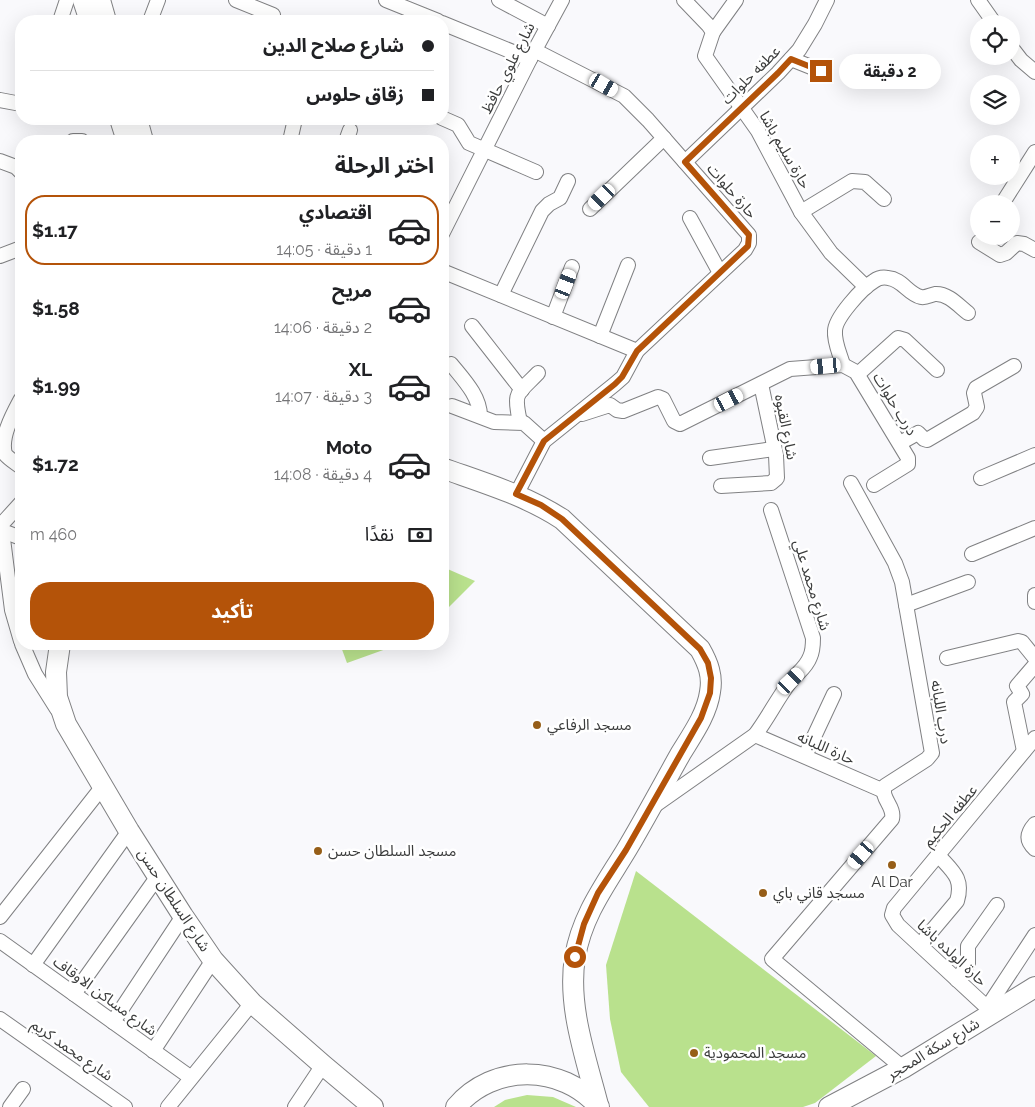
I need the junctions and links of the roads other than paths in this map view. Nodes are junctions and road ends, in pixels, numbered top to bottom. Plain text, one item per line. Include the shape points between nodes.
1 (66, 0) edge
2 (83, 0) edge
3 (100, 0) edge
4 (158, 0) edge
5 (236, 0) edge
6 (386, 0) edge
7 (498, 0) edge
8 (562, 0) edge
9 (684, 0) edge
10 (736, 0) edge
11 (827, 0) edge
12 (978, 0) edge
13 (62, 15) edge
14 (88, 15) edge
15 (104, 15) edge
16 (152, 15) edge
17 (273, 15) dead end
18 (423, 15) edge
19 (989, 15) edge
20 (449, 25) edge
21 (548, 26) junction
22 (713, 32) junction
23 (532, 54) junction
24 (791, 59) junction
25 (1020, 59) edge
26 (821, 71) dead end
27 (1035, 72) edge
28 (0, 100) edge
29 (15, 103) edge
30 (742, 108) junction
31 (449, 121) edge
32 (664, 138) junction
33 (485, 151) junction
34 (1035, 152) edge
35 (0, 161) edge
36 (685, 162) junction
37 (15, 167) edge
38 (536, 172) dead end
39 (568, 180) dead end
40 (1008, 195) edge
41 (884, 200) dead end
42 (590, 208) dead end
43 (801, 212) junction
44 (690, 218) dead end
45 (449, 220) edge
46 (1020, 243) edge
47 (985, 245) edge
48 (1015, 245) edge
49 (15, 250) edge
50 (1035, 250) edge
51 (0, 256) edge
52 (628, 264) dead end
53 (572, 267) dead end
54 (720, 273) junction
55 (449, 274) edge
56 (866, 287) junction
57 (501, 295) junction
58 (968, 313) dead end
59 (553, 317) junction
60 (472, 326) dead end
61 (600, 336) junction
62 (637, 351) junction
63 (451, 364) dead end
64 (843, 364) junction
65 (1014, 366) dead end
66 (937, 370) dead end
67 (538, 373) dead end
68 (858, 374) junction
69 (761, 384) junction
70 (522, 390) junction
71 (452, 406) dead end
72 (15, 410) edge
73 (480, 416) junction
74 (572, 418) junction
75 (520, 422) junction
76 (544, 441) junction
77 (900, 443) junction
78 (774, 449) junction
79 (1035, 455) edge
80 (710, 458) dead end
81 (15, 463) edge
82 (449, 470) edge
83 (981, 478) dead end
84 (851, 483) dead end
85 (874, 485) dead end
86 (722, 486) dead end
87 (516, 494) junction
88 (772, 510) dead end
89 (15, 511) edge
90 (1035, 528) edge
91 (1, 529) edge
92 (15, 535) edge
93 (972, 554) dead end
94 (968, 582) dead end
95 (1035, 595) edge
96 (1035, 602) edge
97 (906, 605) junction
98 (15, 620) edge
99 (25, 650) edge
100 (59, 650) edge
101 (947, 658) dead end
102 (1035, 658) edge
103 (1035, 665) edge
104 (834, 694) dead end
105 (66, 724) junction
106 (755, 734) junction
107 (1035, 738) edge
108 (1024, 751) junction
109 (805, 756) junction
110 (103, 786) junction
111 (884, 791) junction
112 (650, 809) junction
113 (1035, 824) edge
114 (129, 831) junction
115 (1035, 849) edge
116 (938, 855) junction
117 (158, 876) junction
118 (997, 905) dead end
119 (892, 915) joint
120 (183, 916) junction
121 (0, 917) edge
122 (1035, 935) edge
123 (0, 941) edge
124 (920, 945) junction
125 (213, 960) junction
126 (33, 965) junction
127 (957, 980) junction
128 (1035, 987) edge
129 (74, 994) junction
130 (252, 1003) junction
131 (990, 1011) junction
132 (0, 1019) edge
133 (113, 1022) junction
134 (153, 1051) junction
135 (323, 1066) junction
136 (903, 1068) junction
137 (190, 1077) junction
138 (23, 1089) dead end
139 (371, 1106) edge
140 (599, 1106) edge
141 (10, 1107) edge
142 (125, 1107) edge
143 (168, 1107) edge
144 (295, 1107) edge
145 (456, 1107) edge
146 (829, 1107) edge

1 - 13 street
2 - 14 main road
3 - 15 main road
4 - 16 street
5 - 17 street
6 - 18 street
7 - 21 street
8 - 21 street, شارع علوي حافظ
9 - 22 street
10 - 22 street
11 - 24 street, عطفه حلوات
12 - 19 street
20 - 23 street, حارة حلوات
21 - 23 street, شارع علوي حافظ
22 - 30 street, حارة سليم باشا via 705,56
23 - 32 street, حارة حلوات via 624,96
23 - 33 street, شارع علوي حافظ
24 - 26 street
24 - 30 street, عطفه حلوات
25 - 27 street
28 - 29 street
30 - 36 street, عطفه حلوات
30 - 43 street, حارة سليم باشا via 758,131
31 - 33 street via 458,125 469,143
32 - 36 street, حارة حلوات
32 - 42 street
33 - 38 street
33 - 45 street, شارع علوي حافظ
34 - 40 street
35 - 37 street
36 - 54 street, حارة حلوات via 749,235 748,246
39 - 57 street via 560,198 542,210
41 - 43 street via 864,182 852,181
43 - 56 street, حارة سليم باشا via 830,253
44 - 54 street
46 - 50 street
47 - 48 street via 1000,255
49 - 51 street
52 - 61 street
53 - 59 street
54 - 62 street, حارة حلوات
55 - 57 street
56 - 58 street via 883,277 891,278 918,296 943,295
56 - 64 street via 836,324 835,340
57 - 59 street
59 - 61 street
60 - 70 street
61 - 62 street
62 - 74 street, حارة حلوات via 622,377
63 - 73 street via 475,396
64 - 68 street, درب حلوات
64 - 69 street via 790,369
65 - 77 street via 976,388 977,407 973,414 928,440 918,433
66 - 68 street via 905,340 898,338
67 - 70 street
68 - 77 street, درب حلوات
69 - 74 street via 680,424 674,421 663,399 658,397 623,411 610,405
69 - 78 street, شارع القبوه
70 - 75 street via 516,399
71 - 73 street
72 - 81 street via 4,429 2,442 6,456
73 - 75 street via 499,422
74 - 76 street, حارة حلوات
75 - 76 street
76 - 87 street
77 - 85 street, درب حلوات via 908,464
78 - 80 street
78 - 86 street, شارع القبوه via 775,481
79 - 83 street
82 - 87 main road
84 - 97 street, درب اللبانه via 895,563
87 - 112 main road via 562,519 700,649 708,663 710,693 701,718
88 - 106 street, شارع محمد علي via 813,638 813,648 804,667
89 - 91 street
90 - 93 street
91 - 92 street
91 - 98 street
94 - 97 street
95 - 96 street
97 - 111 street, درب اللبانه via 932,750 928,759 885,786
99 - 105 street via 35,674
100 - 105 main road, شارع السلطان حسن via 57,697
101 - 102 street via 1018,641
103 - 108 street via 1017,686 1022,694 1014,702
104 - 109 street
105 - 110 main road, شارع السلطان حسن
106 - 109 street, حارة اللبانه
106 - 112 street, شارع محمد علي
107 - 108 street, عطفه الحكيم
108 - 116 street, عطفه الحكيم
109 - 111 street, حارة اللبانه
110 - 114 main road, شارع السلطان حسن
110 - 121 street
111 - 136 street via 893,812 892,819 772,959
112 - 140 main road via 598,893 584,924 575,957 573,992
113 - 115 street via 1028,839
114 - 117 main road, شارع السلطان حسن
114 - 126 street
116 - 119 street, عطفه الحكيم via 894,908
116 - 124 street via 957,877 960,893
117 - 120 main road, شارع السلطان حسن
117 - 129 street
118 - 127 street via 967,948 968,964
119 - 124 street, حارة الولده باشا via 895,922
120 - 125 main road, شارع السلطان حسن
120 - 133 street
122 - 131 street
123 - 126 street, شارع مساكن الاوقاف
124 - 127 street, حارة الولده باشا
125 - 130 main road, شارع السلطان حسن
125 - 134 street
126 - 129 street, شارع مساكن الاوقاف
127 - 131 street, حارة الولده باشا
128 - 131 main road, شارع سكة المحجر
129 - 133 street, شارع مساكن الاوقاف
130 - 135 main road, شارع السلطان حسن
130 - 137 street
131 - 136 main road, شارع سكة المحجر
132 - 142 street, شارع محمد كريم
133 - 134 street, شارع مساكن الاوقاف
134 - 137 street, شارع مساكن الاوقاف
135 - 139 main road, شارع السلطان حسن
135 - 144 street
136 - 146 main road, شارع سكة المحجر
137 - 143 street
138 - 141 street
140 - 145 main road via 582,1090 563,1080 542,1074 520,1073 499,1077 480,1086

